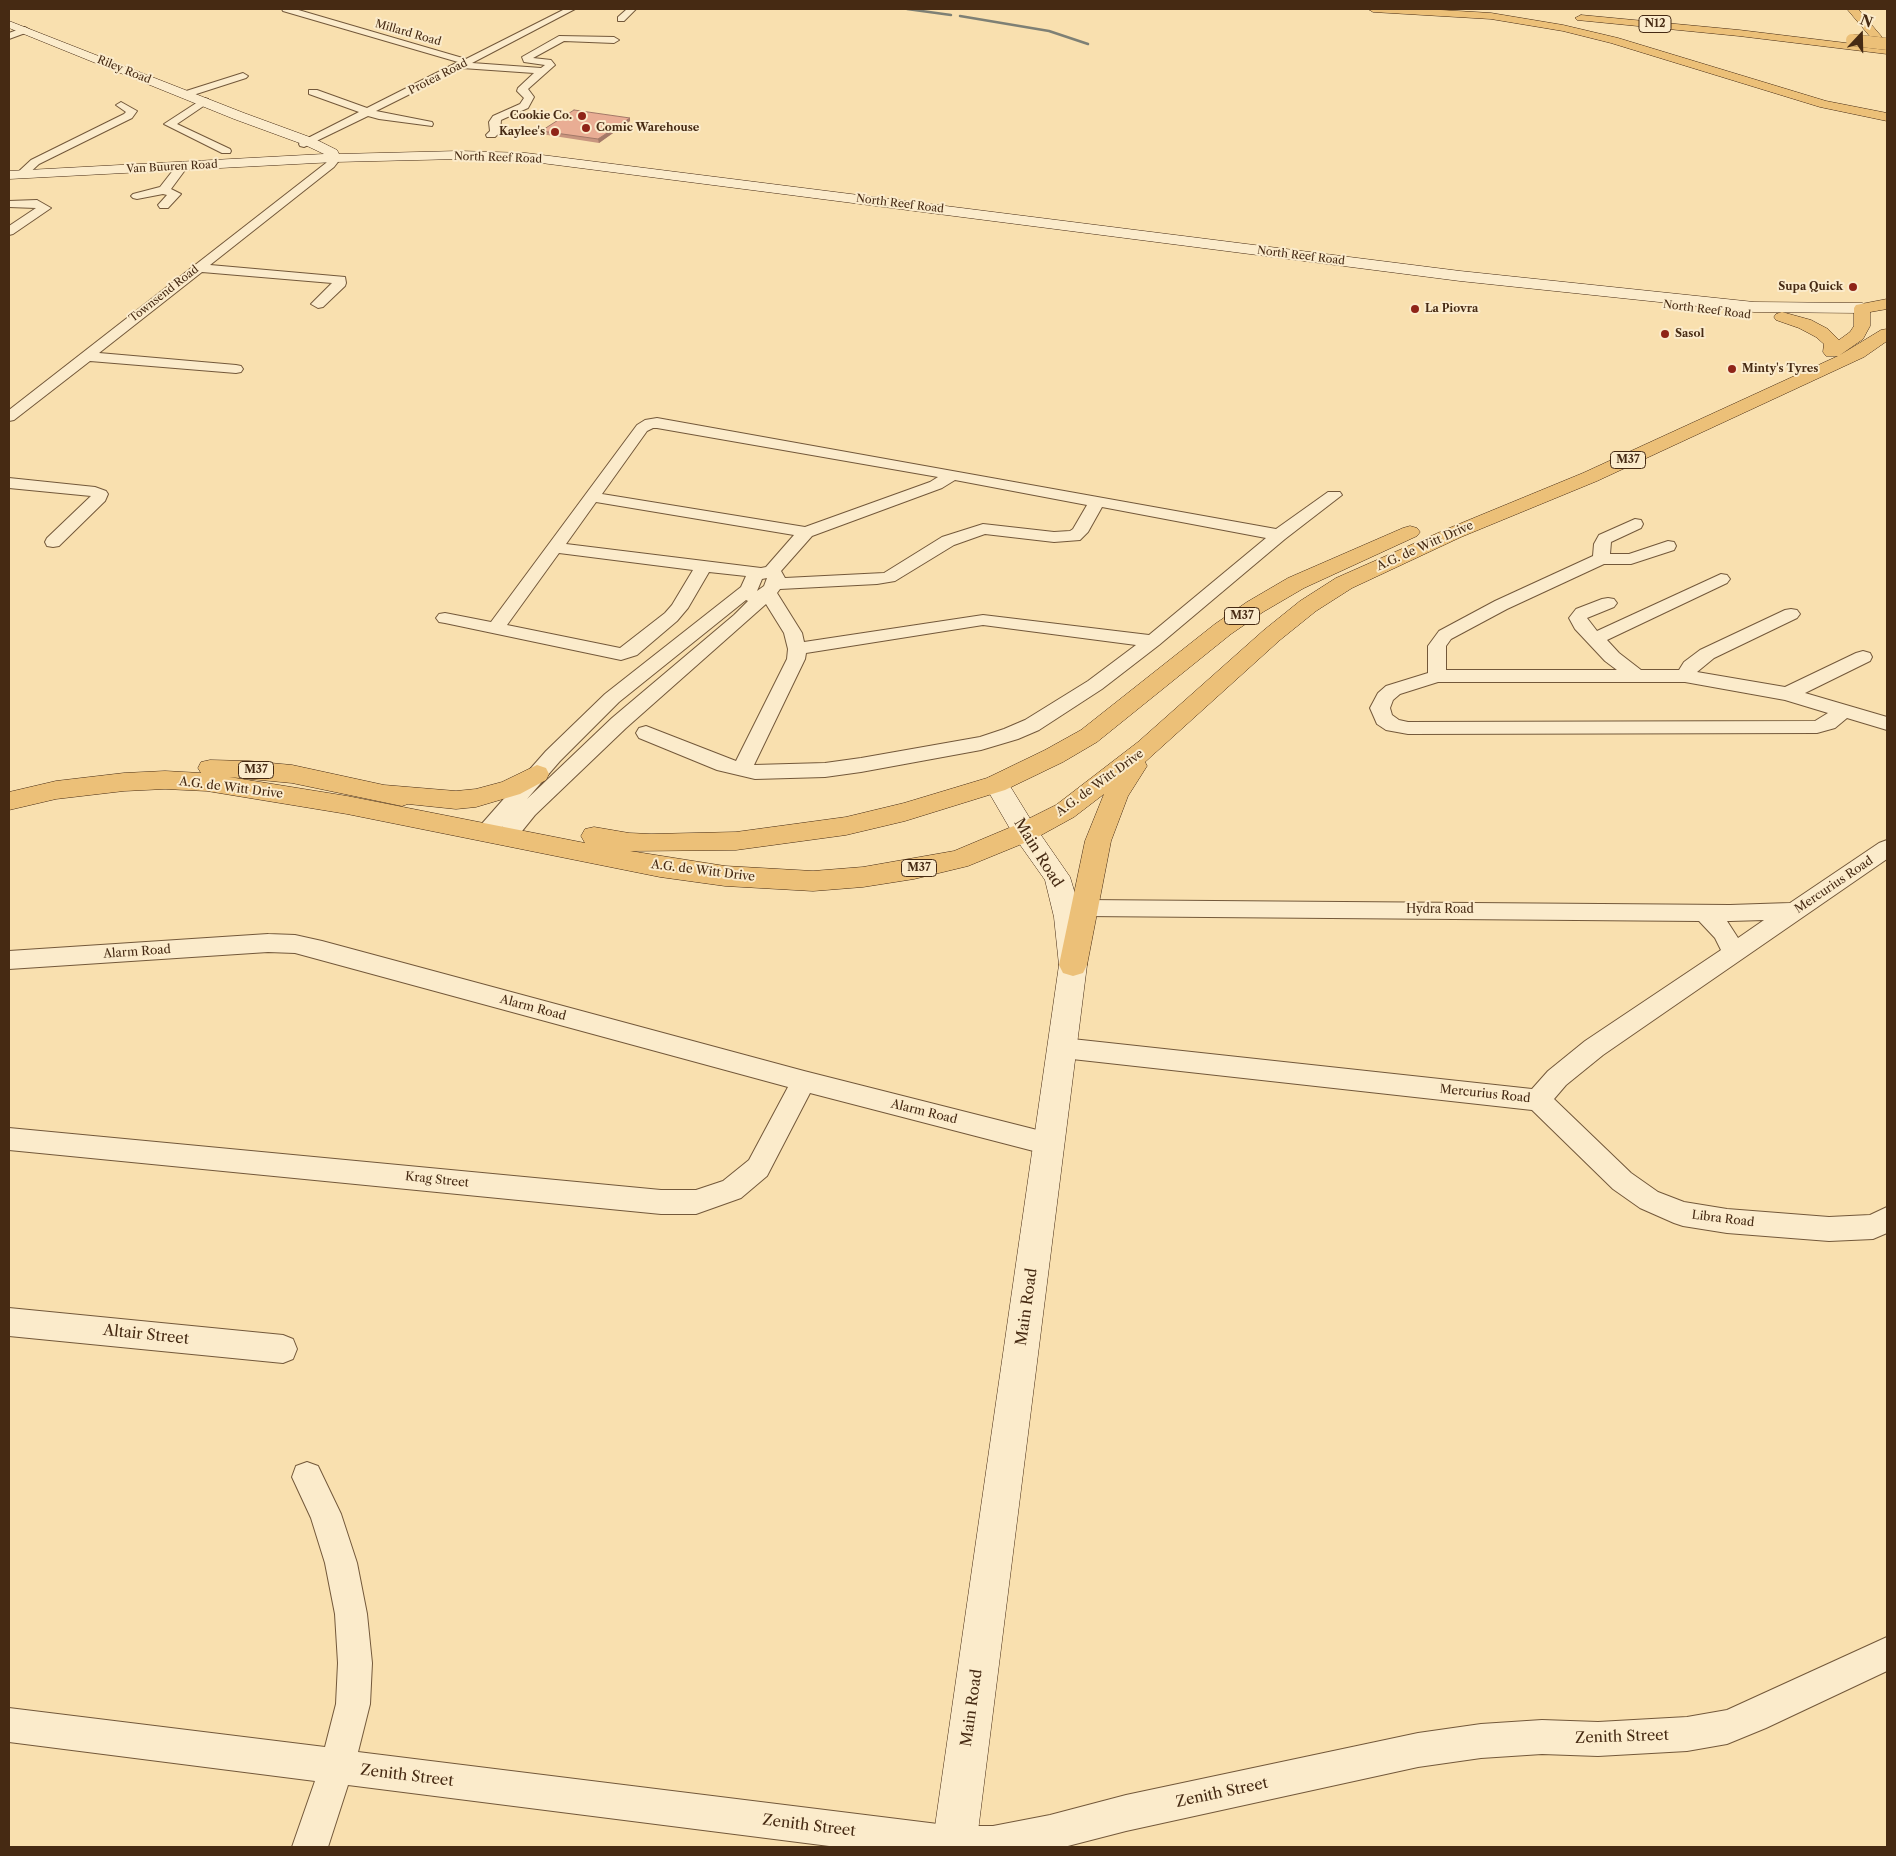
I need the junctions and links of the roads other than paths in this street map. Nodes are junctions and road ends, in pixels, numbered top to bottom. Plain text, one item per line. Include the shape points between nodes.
1 (286, 9) edge
2 (546, 9) edge
3 (632, 9) edge
4 (1373, 9) edge
5 (1449, 9) edge
6 (1852, 9) edge
7 (567, 11) edge
8 (1567, 11) dead end
9 (621, 18) dead end
10 (9, 24) edge
11 (25, 30) junction
12 (9, 36) edge
13 (614, 40) dead end
14 (1856, 44) junction
15 (1887, 44) edge
16 (1887, 51) edge
17 (463, 63) junction
18 (544, 71) junction
19 (243, 76) dead end
20 (313, 92) dead end
21 (186, 94) junction
22 (204, 101) junction
23 (121, 105) dead end
24 (369, 112) junction
25 (1887, 115) edge
26 (428, 124) dead end
27 (491, 135) dead end
28 (226, 151) dead end
29 (318, 157) junction
30 (376, 157) junction
31 (182, 166) junction
32 (21, 175) edge
33 (164, 190) junction
34 (137, 196) dead end
35 (9, 204) edge
36 (164, 205) dead end
37 (9, 231) edge
38 (198, 268) junction
39 (1463, 277) junction
40 (318, 304) dead end
41 (1878, 316) edge
42 (1782, 318) junction
43 (1887, 344) edge
44 (1832, 352) junction
45 (1858, 353) junction
46 (86, 356) junction
47 (236, 369) dead end
48 (1744, 398) junction
49 (9, 417) edge
50 (954, 475) junction
51 (9, 483) edge
52 (1334, 495) dead end
53 (593, 497) junction
54 (1097, 501) junction
55 (1434, 522) junction
56 (1635, 524) dead end
57 (806, 532) junction
58 (1454, 533) junction
59 (1279, 535) junction
60 (1391, 540) junction
61 (53, 542) dead end
62 (1668, 546) dead end
63 (556, 548) junction
64 (1411, 552) junction
65 (1601, 559) junction
66 (703, 567) junction
67 (1721, 579) dead end
68 (764, 585) junction
69 (1608, 603) dead end
70 (1791, 614) dead end
71 (445, 618) dead end
72 (496, 628) junction
73 (694, 631) junction
74 (1594, 639) junction
75 (716, 640) junction
76 (1153, 641) junction
77 (797, 648) junction
78 (1863, 657) dead end
79 (1437, 676) junction
80 (1685, 676) junction
81 (1638, 677) junction
82 (1788, 694) junction
83 (1845, 710) junction
84 (1887, 724) edge
85 (646, 733) dead end
86 (1147, 748) junction
87 (741, 770) junction
88 (537, 774) junction
89 (996, 784) junction
90 (9, 792) edge
91 (384, 793) junction
92 (9, 801) edge
93 (503, 826) junction
94 (1026, 832) junction
95 (1887, 848) edge
96 (1085, 908) junction
97 (1795, 911) junction
98 (1704, 912) junction
99 (1734, 953) junction
100 (9, 960) edge
101 (1073, 965) junction
102 (1063, 1048) junction
103 (804, 1081) junction
104 (1538, 1100) junction
105 (9, 1139) edge
106 (1049, 1144) junction
107 (1887, 1220) edge
108 (9, 1322) edge
109 (283, 1349) dead end
110 (307, 1477) dead end
111 (1887, 1654) edge
112 (9, 1725) edge
113 (337, 1767) junction
114 (954, 1846) edge
115 (310, 1847) edge

1 - 17 street, Millard Road
2 - 7 street
3 - 9 street
4 - 25 main road via 1491,16 1563,28 1614,40 1836,108
5 - 14 main road, N12 via 1632,22
6 - 16 main road
7 - 17 street, Protea Road
8 - 14 main road, N12 via 1735,26
10 - 11 main road, Riley Road
11 - 12 street
11 - 21 main road, Riley Road
13 - 18 street via 559,39 526,58 550,63
14 - 15 main road, N12, bridge
14 - 16 main road, N12
17 - 18 street, Millard Road
17 - 24 street, Protea Road
18 - 27 street via 523,88 529,97 524,106 497,118 495,132
19 - 21 street
20 - 24 street
21 - 22 main road, Riley Road
22 - 28 street via 169,124
22 - 29 main road, Riley Road
23 - 32 street via 132,111 128,116 35,162
24 - 26 street
24 - 29 street, Protea Road
29 - 30 main road, North Reef Road
29 - 30 main road via 348,153
29 - 31 main road, Van Buuren Road
29 - 38 street, Townsend Road
30 - 39 main road, North Reef Road via 526,157
31 - 32 main road, Van Buuren Road
31 - 33 street
33 - 34 street
33 - 36 street via 175,194
35 - 37 street via 37,204 45,208
38 - 40 street via 340,280
38 - 46 street, Townsend Road
39 - 41 main road, North Reef Road via 1754,307
39 - 42 main road, North Reef Road via 1570,294
41 - 42 main road, North Reef Road
41 - 44 main road, A.G. de Witt Drive / M37
41 - 45 main road, A.G. de Witt Drive / M37
42 - 44 main road via 1822,333 1832,343
43 - 45 main road
44 - 48 main road, A.G. de Witt Drive / M37
45 - 48 main road, A.G. de Witt Drive / M37
46 - 47 street
46 - 49 street, Townsend Road
48 - 55 main road, A.G. de Witt Drive / M37
48 - 58 main road, A.G. de Witt Drive / M37 via 1590,477
50 - 53 street via 650,423 642,428
50 - 54 street
50 - 57 street via 936,486
51 - 61 street via 100,494
52 - 59 street
53 - 57 street
53 - 63 street
54 - 59 street
54 - 68 street via 1080,532 1074,536 1060,538 983,529 948,541 889,577
55 - 58 main road
55 - 60 main road, A.G. de Witt Drive / M37
56 - 65 street via 1605,539
57 - 68 street
58 - 64 main road, A.G. de Witt Drive / M37
59 - 76 street
60 - 64 main road
60 - 89 main road, A.G. de Witt Drive / M37 via 1296,583 1255,607 1089,736
62 - 65 street via 1631,559
63 - 66 street
63 - 72 street
64 - 86 main road, A.G. de Witt Drive / M37 via 1344,584 1308,606 1229,672
65 - 79 street via 1445,635 1437,646
66 - 68 street
66 - 72 street via 671,617 630,651 620,654
67 - 74 street
68 - 73 street
68 - 75 street
68 - 77 street via 793,633
69 - 74 street via 1582,613 1578,618
70 - 80 street via 1707,654 1691,666
71 - 72 street
73 - 75 street
73 - 88 street via 612,698
74 - 81 street
75 - 93 street via 619,723 528,810
76 - 77 street via 983,620
76 - 87 street via 1063,706 1011,734 825,770
77 - 87 street via 796,659
78 - 82 street
79 - 81 street
79 - 83 street via 1393,690 1380,708 1384,719 1408,728 1817,727
80 - 81 street
80 - 82 street
82 - 83 street
83 - 84 street
85 - 87 street
86 - 94 main road, A.G. de Witt Drive / M37 via 1065,811
86 - 96 main road via 1120,789 1105,820
88 - 91 main road via 511,788 476,798 456,800
88 - 93 street
89 - 93 main road, A.G. de Witt Drive / M37 via 846,826 736,841 629,842
89 - 94 main road, Main Road
90 - 91 main road, A.G. de Witt Drive / M37 via 82,778 209,768 292,774
91 - 93 main road, A.G. de Witt Drive / M37
92 - 93 main road, A.G. de Witt Drive / M37 via 56,790 124,782 207,782
93 - 94 main road, A.G. de Witt Drive / M37 via 692,872 768,880 863,877 914,870 960,859
94 - 101 main road, Main Road via 1056,877 1063,894
95 - 97 street, Mercurius Road
96 - 98 street, Hydra Road
96 - 101 main road
97 - 98 street, Hydra Road
97 - 99 street, Mercurius Road
98 - 99 street via 1724,933
99 - 104 street, Mercurius Road via 1594,1048 1557,1078
100 - 103 street, Alarm Road via 268,943 295,944
101 - 102 main road, Main Road
102 - 104 street, Mercurius Road
102 - 106 main road, Main Road
103 - 105 street, Krag Street via 758,1168 732,1190 696,1202 651,1201
103 - 106 street, Alarm Road
104 - 107 street, Libra Road via 1622,1181 1649,1200 1683,1214 1830,1229 1873,1227
106 - 114 main road, Main Road
108 - 109 street, Altair Street
110 - 113 street via 325,1514 341,1563 351,1614 355,1663 353,1704
111 - 114 street, Zenith Street via 1727,1726 1677,1735 1481,1741 1408,1752 1126,1813 1050,1833 993,1844
112 - 113 street, Zenith Street
113 - 114 street, Zenith Street
113 - 115 street

